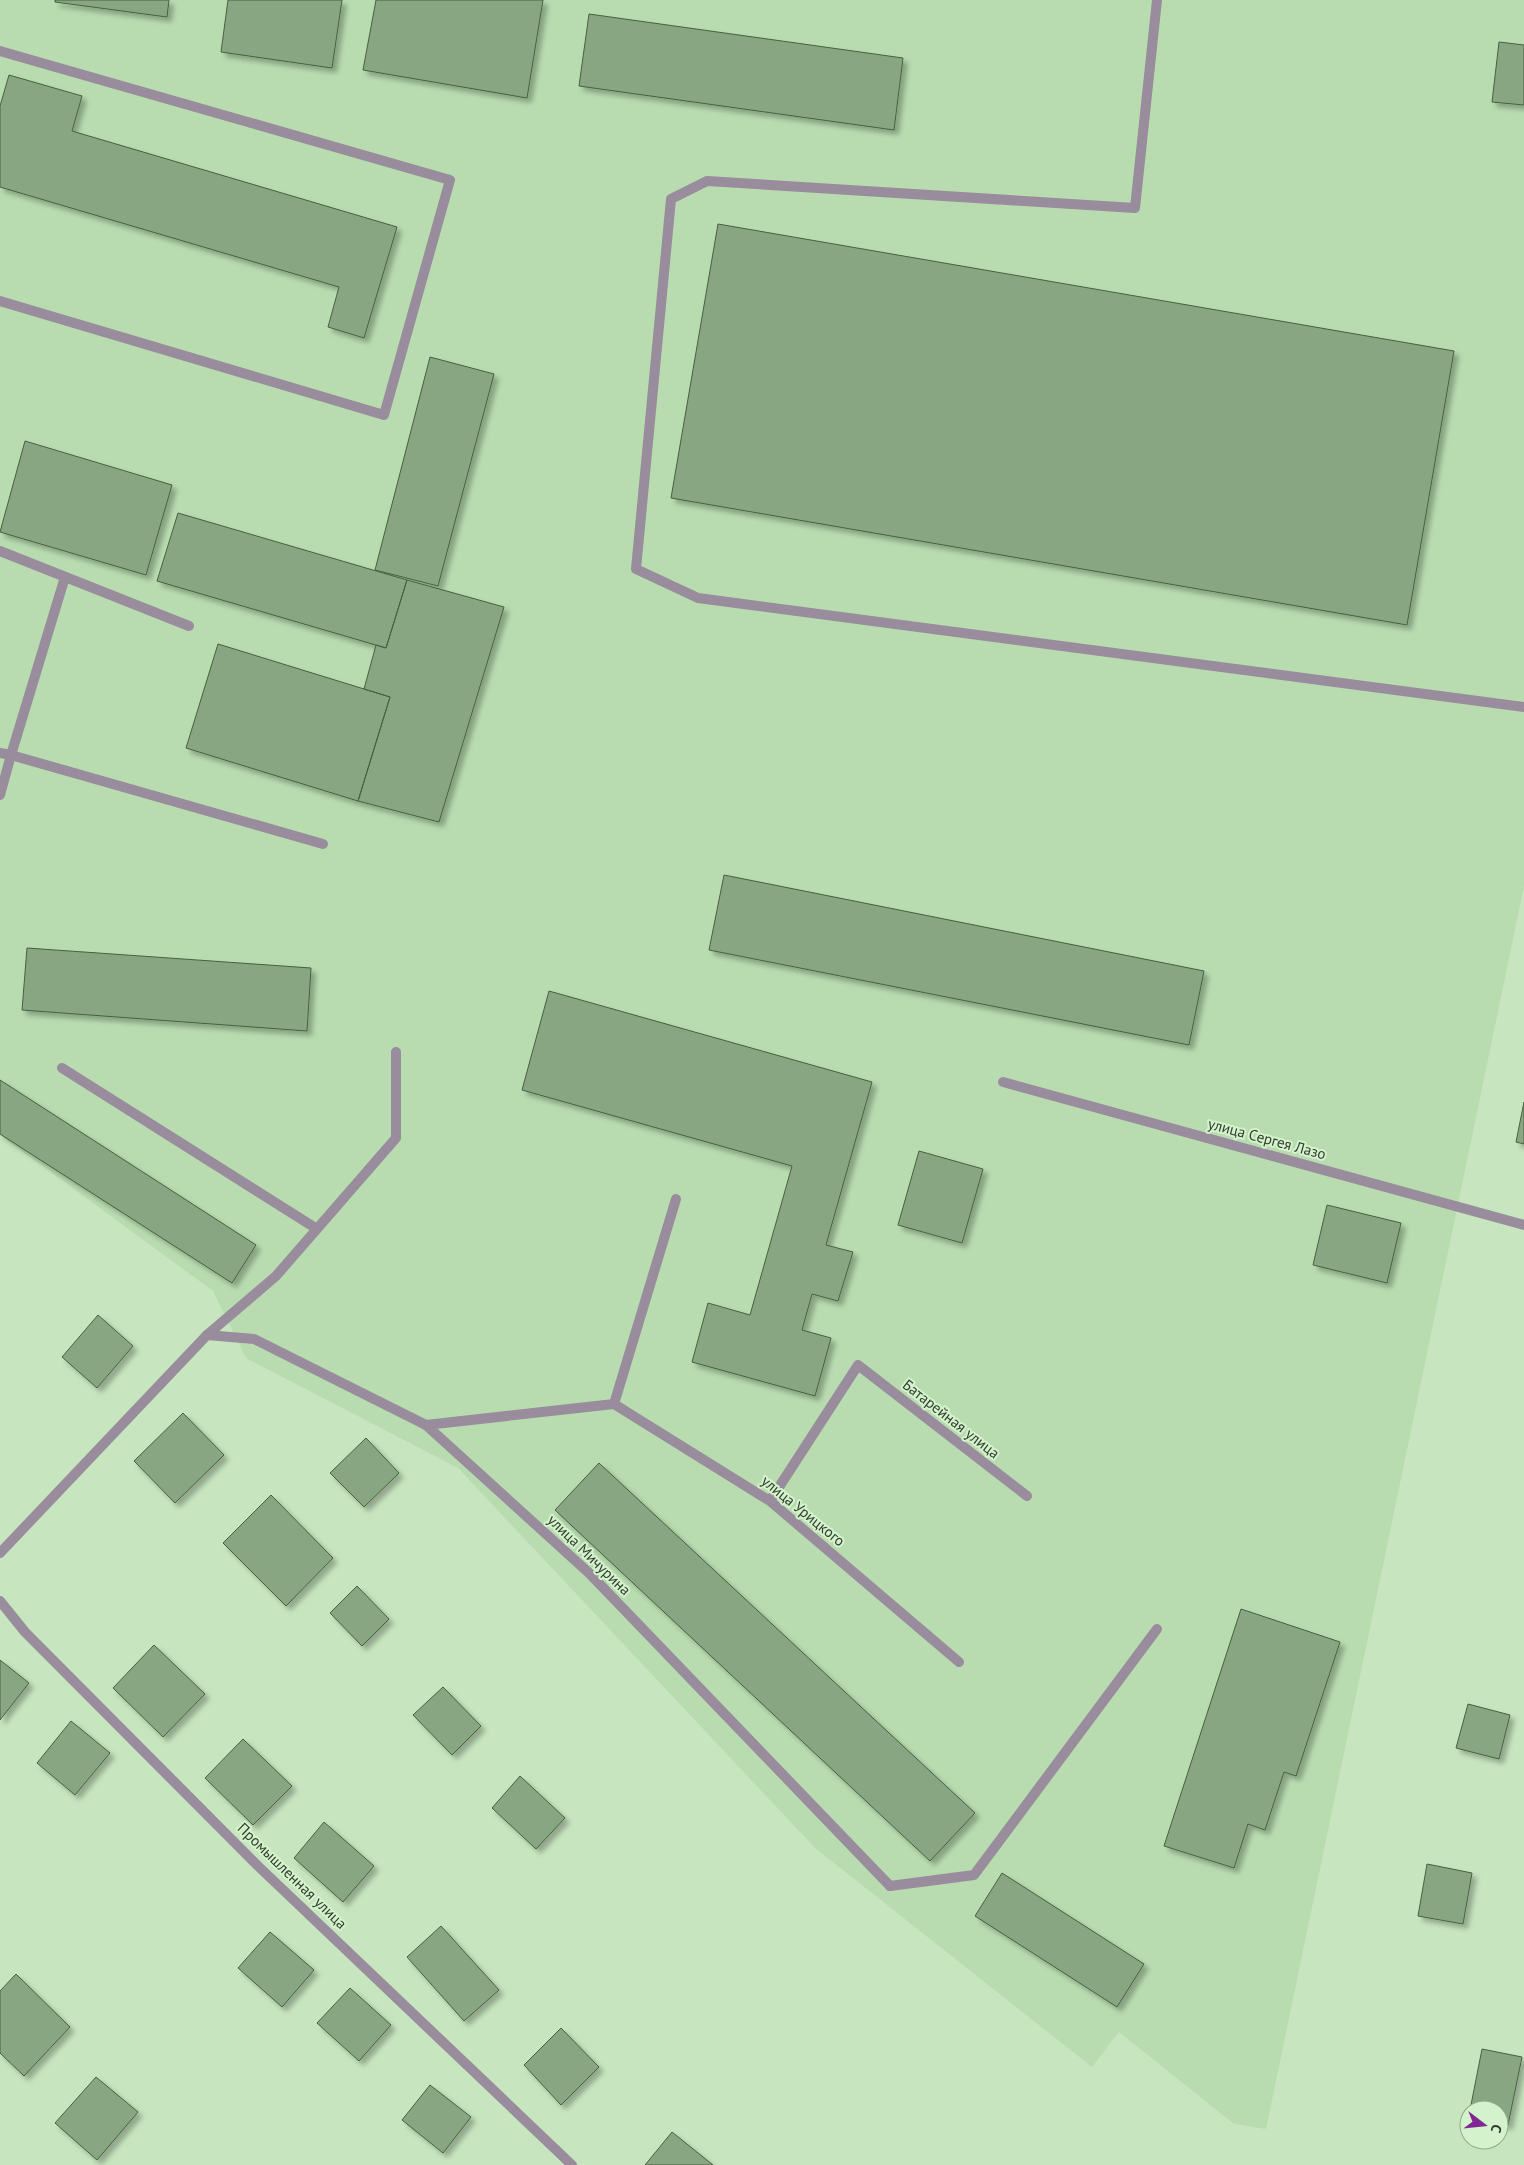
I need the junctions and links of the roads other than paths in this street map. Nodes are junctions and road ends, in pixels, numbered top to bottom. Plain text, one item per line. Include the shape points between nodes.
1 (1157, 0) edge
2 (0, 51) edge
3 (0, 301) edge
4 (0, 551) edge
5 (65, 577) junction
6 (189, 626) dead end
7 (1524, 707) edge
8 (0, 753) edge
9 (11, 755) junction
10 (0, 795) edge
11 (323, 844) dead end
12 (396, 1052) dead end
13 (62, 1068) dead end
14 (1002, 1082) dead end
15 (676, 1199) dead end
16 (1524, 1225) edge
17 (317, 1229) junction
18 (207, 1335) junction
19 (614, 1404) junction
20 (426, 1425) junction
21 (1027, 1496) dead end
22 (770, 1501) junction
23 (0, 1553) edge
24 (0, 1601) edge
25 (1157, 1630) dead end
26 (959, 1662) dead end
27 (572, 2165) edge

1 - 7 street via 1135,208 708,181 671,198 636,569 698,598
2 - 3 street via 450,180 384,415
4 - 5 street
5 - 6 street
5 - 9 street
8 - 9 street
9 - 10 street
9 - 11 street
12 - 17 street via 396,1138
13 - 17 street
14 - 16 street, улица Сергея Лазо
15 - 19 street
17 - 18 street via 276,1276
18 - 20 street, улица Мичурина via 254,1339
18 - 23 street
19 - 20 street
19 - 22 street, улица Урицкого
20 - 25 street, улица Мичурина via 589,1573 890,1886 974,1875
21 - 22 street, Батарейная улица via 858,1366
22 - 26 street, улица Урицкого
24 - 27 street, Промышленная улица via 25,1632 258,1866

